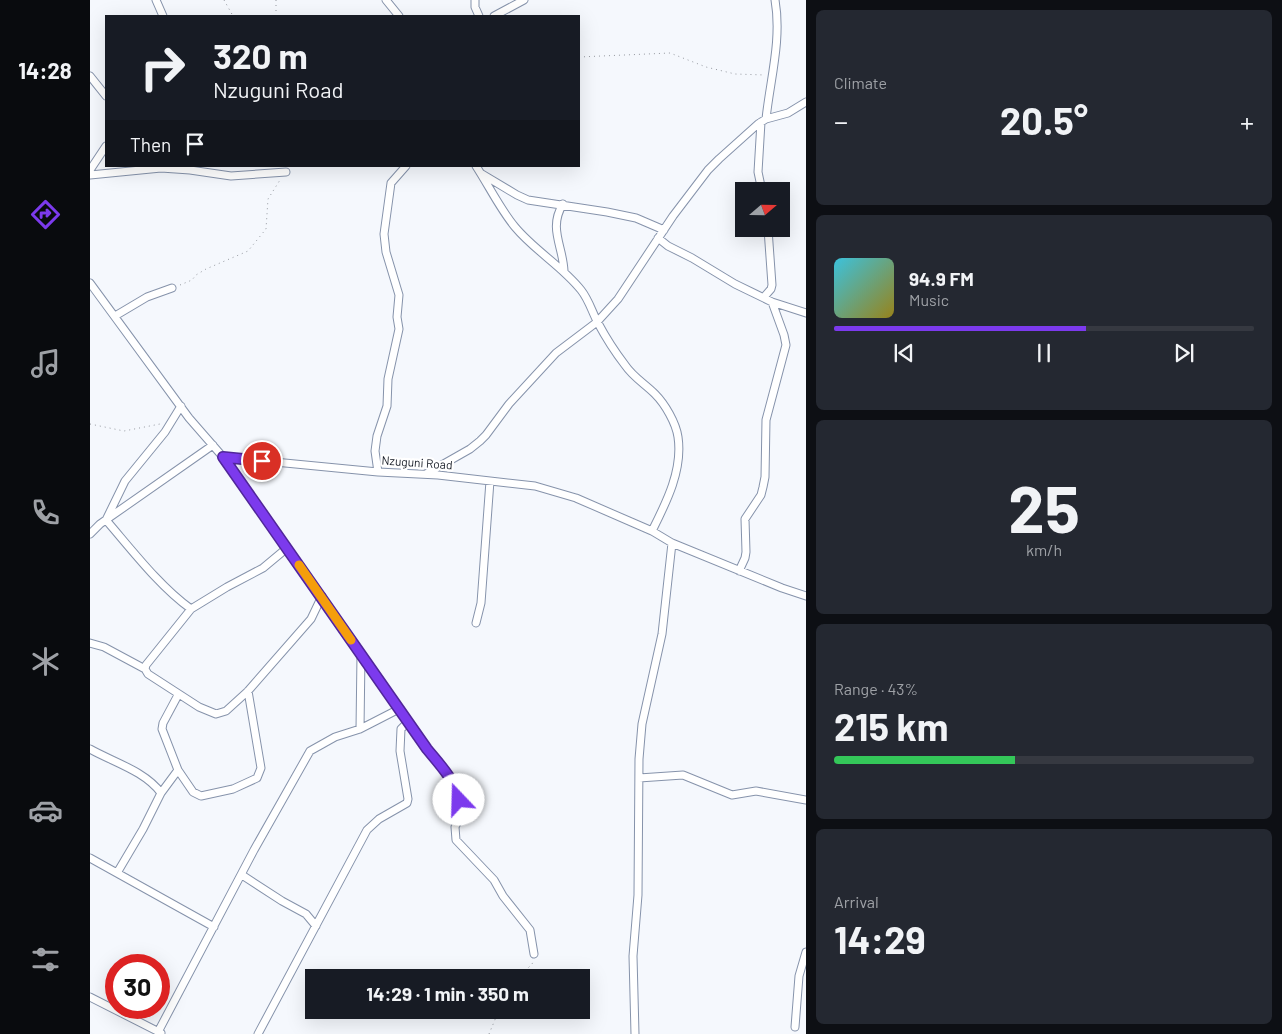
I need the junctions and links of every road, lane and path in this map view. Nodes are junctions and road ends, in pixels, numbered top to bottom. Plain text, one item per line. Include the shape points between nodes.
1 (156, 0) edge
2 (224, 0) edge
3 (276, 0) edge
4 (386, 0) edge
5 (475, 0) edge
6 (524, 0) edge
7 (775, 0) edge
8 (163, 15) edge
9 (232, 15) edge
10 (276, 15) edge
11 (398, 15) edge
12 (479, 15) edge
13 (496, 15) edge
14 (580, 57) edge
15 (773, 74) junction
16 (90, 76) edge
17 (105, 95) edge
18 (806, 102) edge
19 (764, 121) junction
20 (105, 148) edge
21 (405, 167) edge
22 (477, 167) edge
23 (90, 170) edge
24 (286, 172) joint
25 (481, 173) junction
26 (90, 175) edge
27 (760, 182) edge
28 (563, 204) junction
29 (664, 230) junction
30 (658, 238) junction
31 (769, 238) edge
32 (564, 271) junction
33 (90, 284) edge
34 (172, 288) joint
35 (764, 297) junction
36 (772, 302) junction
37 (806, 313) edge
38 (114, 316) junction
39 (597, 322) junction
40 (181, 406) junction
41 (171, 422) junction
42 (90, 424) edge
43 (213, 445) junction
44 (223, 457) junction
45 (378, 472) junction
46 (426, 474) junction
47 (490, 481) junction
48 (106, 520) junction
49 (652, 531) junction
50 (90, 534) edge
51 (672, 543) junction
52 (287, 548) junction
53 (739, 570) junction
54 (322, 596) junction
55 (806, 596) edge
56 (191, 609) junction
57 (476, 623) dead end
58 (90, 643) edge
59 (361, 655) junction
60 (146, 669) junction
61 (248, 691) junction
62 (178, 695) junction
63 (399, 709) junction
64 (408, 722) junction
65 (360, 729) junction
66 (90, 749) edge
67 (178, 770) junction
68 (639, 778) junction
69 (161, 793) junction
70 (806, 800) edge
71 (90, 858) edge
72 (117, 873) junction
73 (242, 875) junction
74 (316, 926) junction
75 (214, 927) junction
76 (806, 952) edge
77 (534, 954) joint
78 (527, 969) edge
79 (90, 997) edge
80 (495, 1019) edge
81 (795, 1028) dead end
82 (160, 1033) edge
83 (258, 1034) edge
84 (489, 1034) edge
85 (635, 1034) edge

1 - 8 street
2 - 9 path
3 - 10 path
4 - 11 street
5 - 12 street
6 - 13 street
7 - 15 street via 778,22
14 - 15 path via 670,53 735,74
15 - 19 street
16 - 17 street
18 - 19 street via 788,113
19 - 27 street via 758,172
19 - 29 street via 708,170
20 - 23 street
21 - 45 street via 391,183 384,234 399,295 399,334 388,378 387,406 377,436
22 - 25 street
24 - 26 street via 230,176 161,168
24 - 34 path via 270,194 266,229 254,246
25 - 28 street via 528,200
25 - 32 street via 515,227
28 - 29 street via 636,218
28 - 32 street via 556,224
29 - 30 street
30 - 35 street via 721,277
30 - 39 street via 618,299
31 - 35 street via 772,285
32 - 39 street via 587,298
33 - 38 street
34 - 38 street via 147,297
35 - 36 street
36 - 37 street
36 - 53 street via 786,345 766,420 763,488 745,519 746,552
38 - 40 street
39 - 46 street via 556,353 480,441
39 - 49 street via 625,366 661,400 678,436 676,473
40 - 41 street
40 - 43 street
41 - 42 path via 124,432
41 - 48 street via 125,481
43 - 44 street
43 - 48 street
44 - 45 street, Nzuguni Road
44 - 52 street
45 - 46 street, Nzuguni Road
46 - 47 street, Nzuguni Road
47 - 49 street, Nzuguni Road via 535,486 568,496
47 - 57 street via 481,603
48 - 50 street
48 - 56 street via 138,558
49 - 51 street, Nzuguni Road
51 - 53 street, Nzuguni Road
51 - 68 street via 662,634 642,724
52 - 54 street
52 - 56 street via 263,568
53 - 55 street, Nzuguni Road
54 - 59 street
54 - 61 street via 310,619
56 - 60 street via 146,664
58 - 60 street
59 - 63 street
59 - 65 street
60 - 62 street via 148,674
61 - 62 street via 226,712 216,714
61 - 67 street via 261,768 257,778 201,796 193,792
62 - 67 street via 162,729
63 - 64 street
63 - 65 street
64 - 74 street via 402,729 400,751 408,802 367,830
64 - 77 street via 456,788 462,813 455,827 456,840 494,880 530,930
65 - 73 street via 335,737 310,751
66 - 69 street via 139,774
67 - 69 street
68 - 70 street via 683,776 732,795 756,791
68 - 85 street via 638,895 633,956
69 - 72 street
71 - 72 street
72 - 75 street
73 - 74 street via 306,914
73 - 75 street
74 - 83 street
75 - 82 street
76 - 81 street via 800,976
77 - 78 path
79 - 82 street
80 - 84 path

